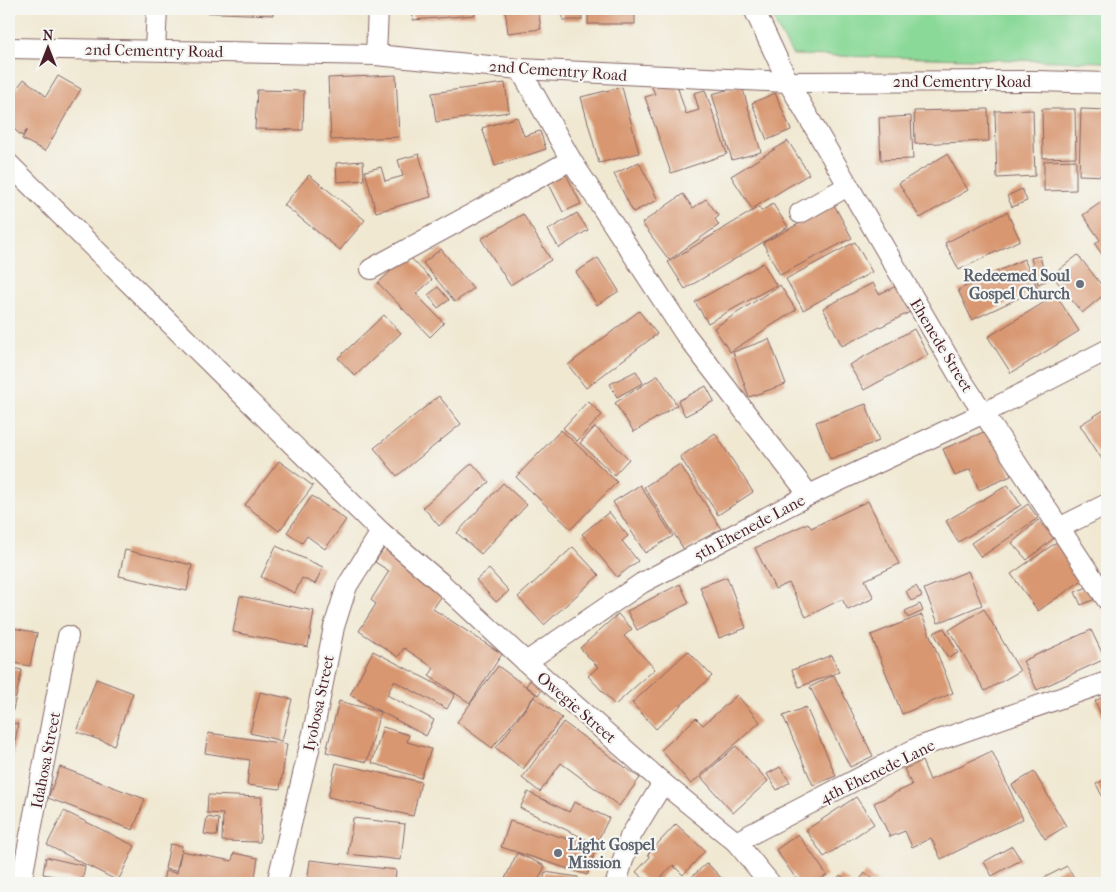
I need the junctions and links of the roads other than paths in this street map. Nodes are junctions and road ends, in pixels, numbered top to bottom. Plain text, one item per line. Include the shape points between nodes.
1 (157, 9) edge
2 (378, 9) edge
3 (754, 9) edge
4 (9, 48) edge
5 (155, 50) junction
6 (376, 55) junction
7 (520, 69) junction
8 (788, 82) junction
9 (1107, 83) edge
10 (571, 160) junction
11 (9, 164) edge
12 (848, 186) junction
13 (800, 213) dead end
14 (371, 269) dead end
15 (1107, 350) edge
16 (984, 413) junction
17 (809, 496) junction
18 (1107, 504) edge
19 (1059, 528) junction
20 (381, 532) junction
21 (1107, 600) edge
22 (68, 636) dead end
23 (526, 662) junction
24 (1107, 682) edge
25 (663, 783) junction
26 (736, 842) junction
27 (21, 883) edge
28 (277, 883) edge
29 (616, 883) edge
30 (770, 883) edge

1 - 5 street
2 - 6 street
3 - 8 street, Ehenede Street
4 - 5 street, 2nd Cementry Road
5 - 6 street, 2nd Cementry Road
6 - 7 street, 2nd Cementry Road
7 - 8 street, 2nd Cementry Road
7 - 10 street
8 - 9 street, 2nd Cementry Road via 1037,80
8 - 12 street, Ehenede Street
10 - 14 street
10 - 17 street via 685,334
11 - 20 street, Owegie Street
12 - 13 street
12 - 16 street, Ehenede Street
15 - 16 street, 5th Ehenede Lane
16 - 17 street, 5th Ehenede Lane
16 - 19 street, Ehenede Street
17 - 23 street, 5th Ehenede Lane via 642,583
18 - 19 street
19 - 21 street, Ehenede Street
20 - 23 street, Owegie Street
20 - 28 street, Iyobosa Street via 347,586 334,627 313,733
22 - 27 street, Idahosa Street
23 - 25 street, Owegie Street
24 - 26 street, 4th Ehenede Lane via 919,747
25 - 26 street, Owegie Street
25 - 29 street via 630,837
26 - 30 street, Owegie Street

